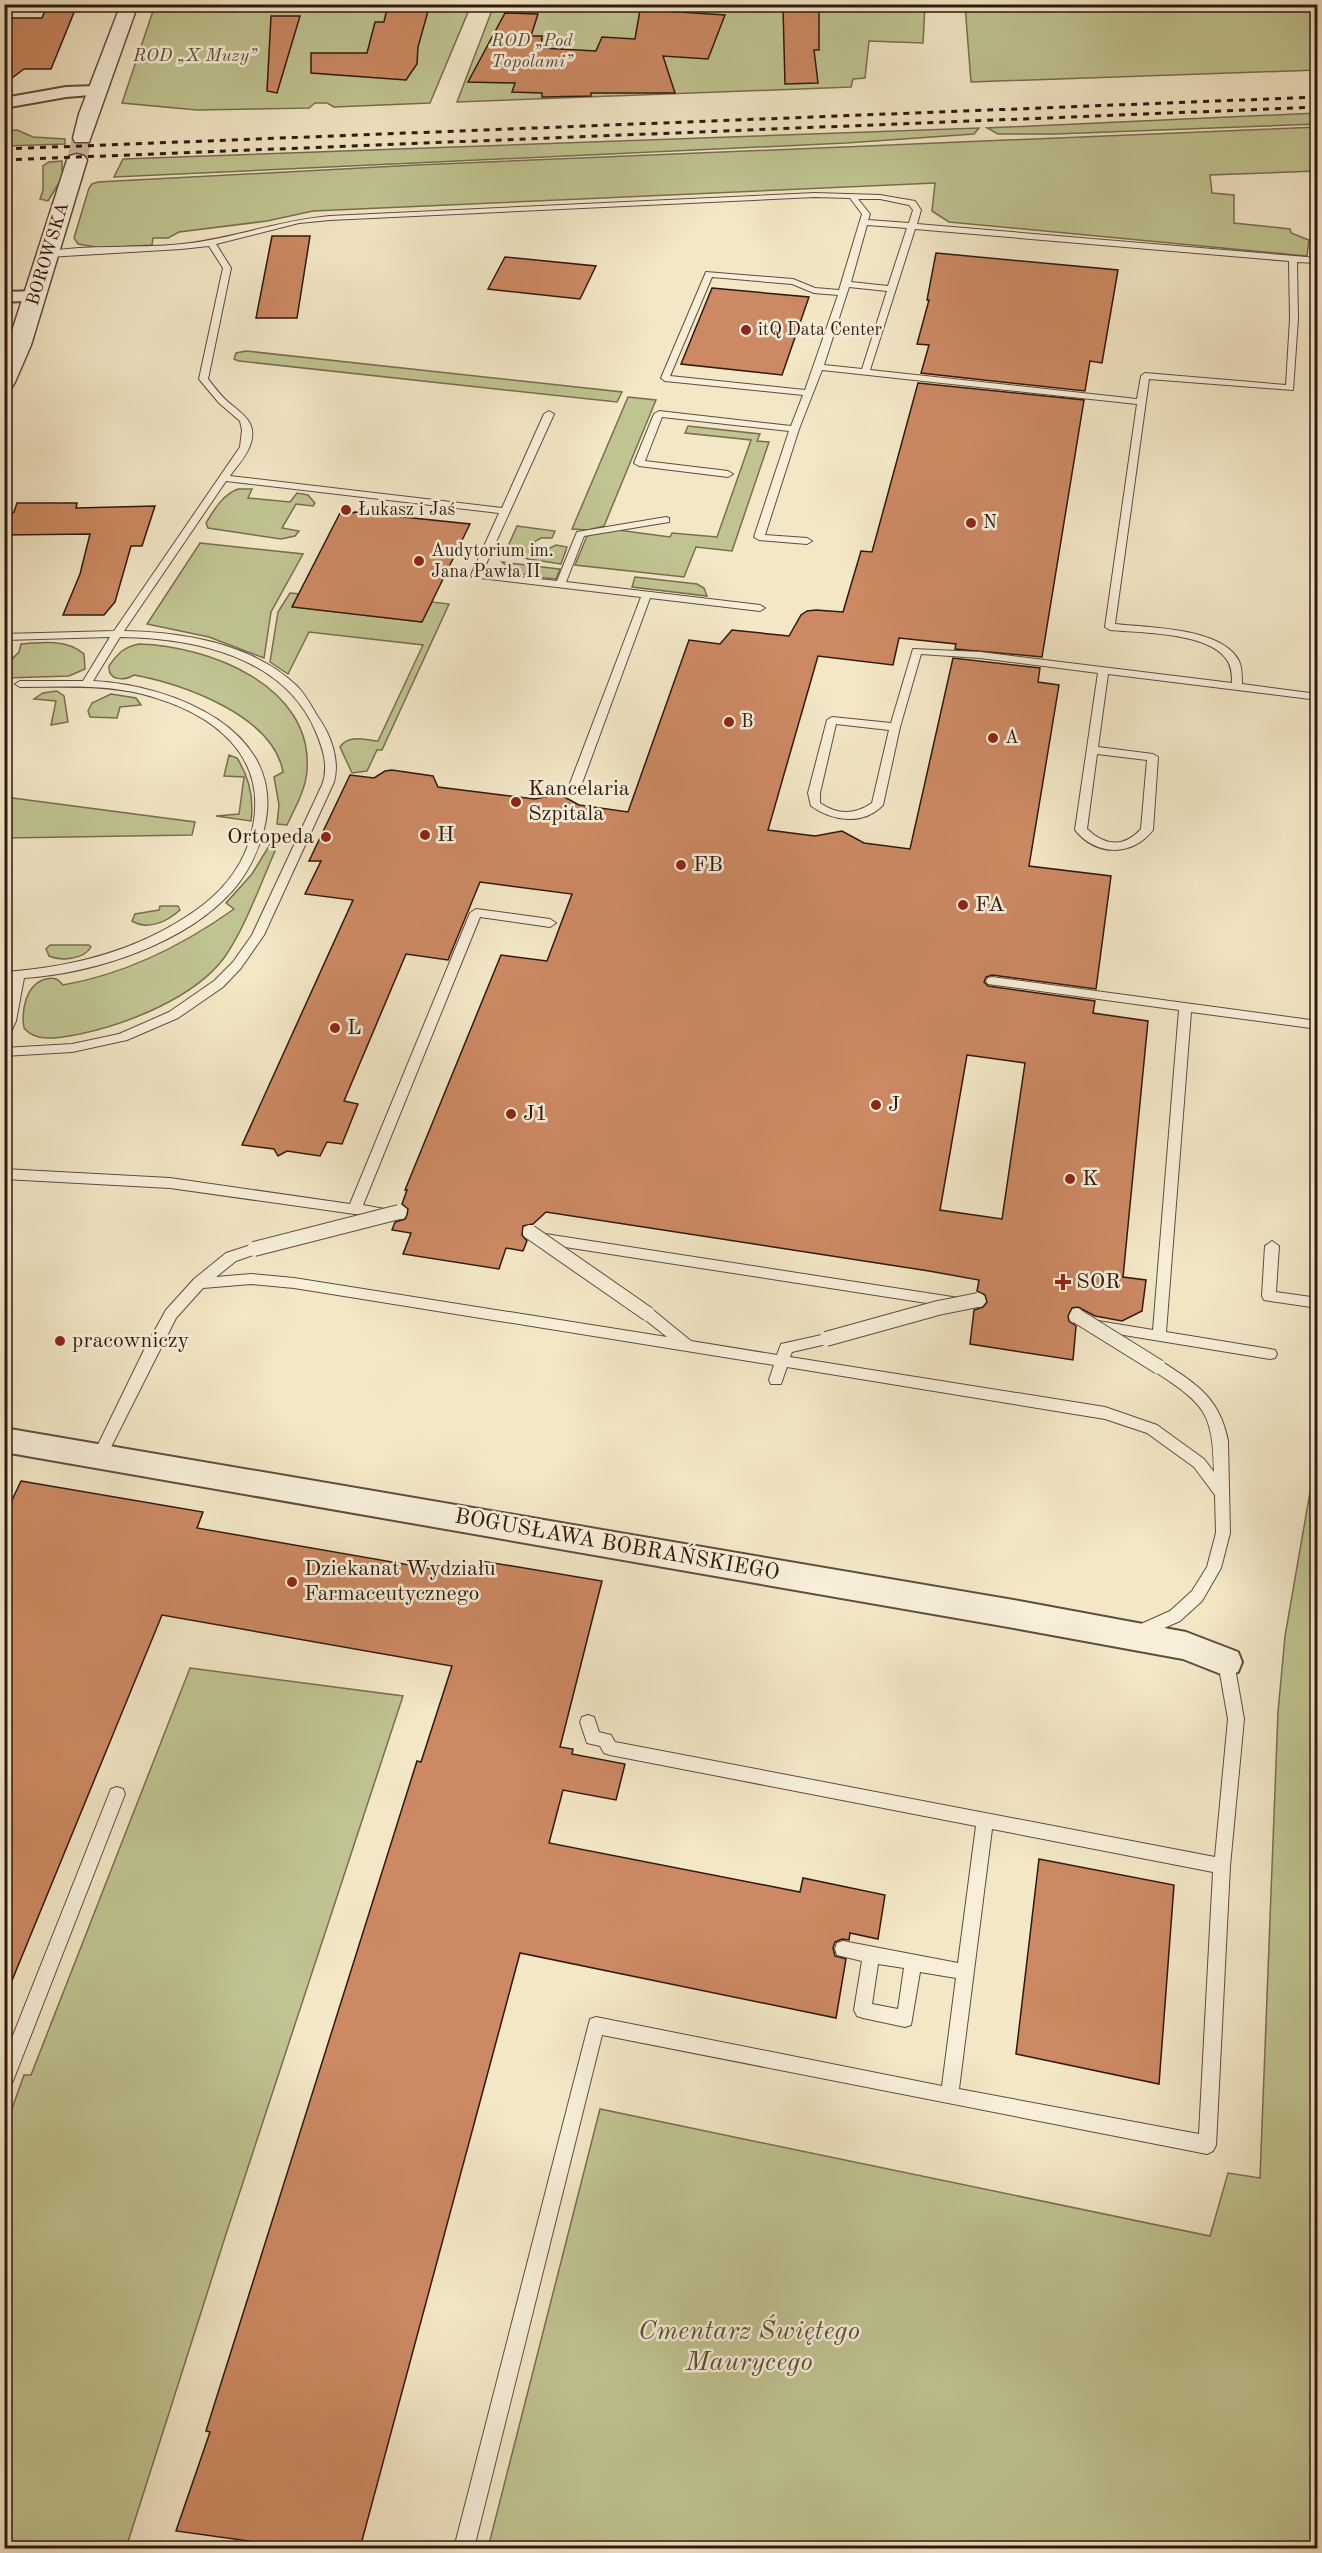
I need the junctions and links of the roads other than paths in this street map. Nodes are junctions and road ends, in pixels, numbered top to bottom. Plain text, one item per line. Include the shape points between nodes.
1 (130, 4) edge
2 (4, 103) edge
3 (92, 105) junction
4 (82, 138) tunnel mouth
5 (77, 160) tunnel mouth
6 (852, 196) junction
7 (866, 222) junction
8 (912, 225) junction
9 (211, 243) junction
10 (48, 254) junction
11 (1293, 259) junction
12 (1317, 261) edge
13 (844, 289) junction
14 (890, 289) junction
15 (36, 296) junction
16 (4, 297) edge
17 (819, 367) junction
18 (864, 372) junction
19 (4, 382) edge
20 (807, 393) junction
21 (1141, 402) junction
22 (549, 414) dead end
23 (794, 429) junction
24 (728, 474) dead end
25 (224, 478) junction
26 (503, 512) junction
27 (666, 520) dead end
28 (807, 541) dead end
29 (560, 586) junction
30 (646, 596) junction
31 (760, 608) dead end
32 (118, 634) junction
33 (4, 637) edge
34 (1103, 671) junction
35 (20, 684) dead end
36 (87, 685) junction
37 (1237, 687) junction
38 (1317, 697) edge
39 (895, 727) junction
40 (1092, 750) junction
41 (575, 786) dead end
42 (550, 923) dead end
43 (19, 975) junction
44 (4, 976) edge
45 (992, 981) dead end
46 (1185, 1008) junction
47 (1317, 1025) edge
48 (4, 1035) edge
49 (4, 1052) edge
50 (4, 1174) edge
51 (354, 1210) junction
52 (1272, 1246) dead end
53 (199, 1283) junction
54 (1317, 1303) edge
55 (1159, 1336) junction
56 (688, 1347) junction
57 (1270, 1354) dead end
58 (780, 1362) junction
59 (776, 1380) dead end
60 (4, 1440) edge
61 (99, 1457) junction
62 (1222, 1493) junction
63 (1132, 1636) junction
64 (1226, 1662) joint
65 (588, 1722) dead end
66 (117, 1794) dead end
67 (985, 1822) junction
68 (1222, 1866) junction
69 (843, 1948) dead end
70 (913, 1962) junction
71 (868, 1964) junction
72 (965, 1972) junction
73 (4, 2082) edge
74 (949, 2096) junction
75 (464, 2548) edge

1 - 3 street
2 - 3 street
3 - 4 street
5 - 10 street, BOROWSKA
6 - 7 lane via 867,214
6 - 8 lane via 912,203 917,210
6 - 9 lane via 330,218 299,221
7 - 8 lane
7 - 13 lane
8 - 11 lane
8 - 14 lane
9 - 10 lane via 156,250
9 - 25 lane via 227,268 203,379 225,404 241,414 248,430 245,447
10 - 15 street, BOROWSKA
11 - 12 lane
11 - 21 lane via 1290,388 1144,376
13 - 14 lane
13 - 17 lane
13 - 20 lane via 814,290 794,282 709,274 665,378
14 - 18 lane
15 - 16 street
15 - 19 street, BOROWSKA
17 - 18 lane
17 - 20 lane
18 - 21 lane
20 - 23 lane
21 - 37 lane via 1110,627 1208,640 1233,660
22 - 26 lane
23 - 24 lane via 659,414 639,464
23 - 28 lane via 759,537
25 - 26 lane
25 - 32 lane
26 - 29 lane via 476,575
27 - 29 lane via 580,534
29 - 30 lane
30 - 31 lane
30 - 41 lane
32 - 33 lane
32 - 36 lane
32 - 49 lane via 169,636 209,644 266,668 301,695 312,712 328,750 330,777 253,944 234,970 177,1012 140,1031 74,1048
34 - 37 lane
34 - 39 lane via 916,651
34 - 40 lane
35 - 36 lane
36 - 43 lane via 152,693 222,726 256,765 264,795 260,831 230,887 207,908 170,931 108,958
37 - 38 lane
39 - 39 lane via 877,805 863,815 844,816 825,813 815,804 814,793 832,720
40 - 40 lane via 1153,758 1148,830 1130,846 1099,844 1081,830
42 - 51 lane via 476,913
43 - 44 lane
43 - 48 lane
45 - 46 lane
46 - 47 lane
46 - 55 lane
50 - 51 lane via 170,1183
51 - 53 lane, bridge via 398,1214 254,1249 231,1257
52 - 54 lane via 1269,1296
53 - 56 lane via 251,1279 294,1283
53 - 61 lane via 171,1314
55 - 57 lane
55 - 62 lane, bridge via 1077,1319 1191,1388 1209,1406 1221,1442
56 - 58 lane
56 - 58 lane, bridge via 648,1314 529,1234 977,1303 939,1308 786,1348
58 - 59 lane
58 - 62 lane via 1105,1413 1152,1429 1199,1463
60 - 61 street, BOGUSŁAWA BOBRAŃSKIEGO
61 - 63 street, BOGUSŁAWA BOBRAŃSKIEGO
62 - 63 lane via 1223,1533 1215,1568 1197,1596 1175,1616
63 - 64 street, BOGUSŁAWA BOBRAŃSKIEGO via 1186,1646
64 - 68 lane via 1236,1719
65 - 67 lane via 593,1738 605,1740 609,1748
66 - 73 lane
67 - 68 lane
67 - 72 lane
68 - 74 lane via 1207,2145
69 - 71 lane
70 - 71 lane
70 - 71 lane via 905,2019 863,2010
70 - 72 lane
72 - 74 lane
74 - 75 lane via 596,2025

